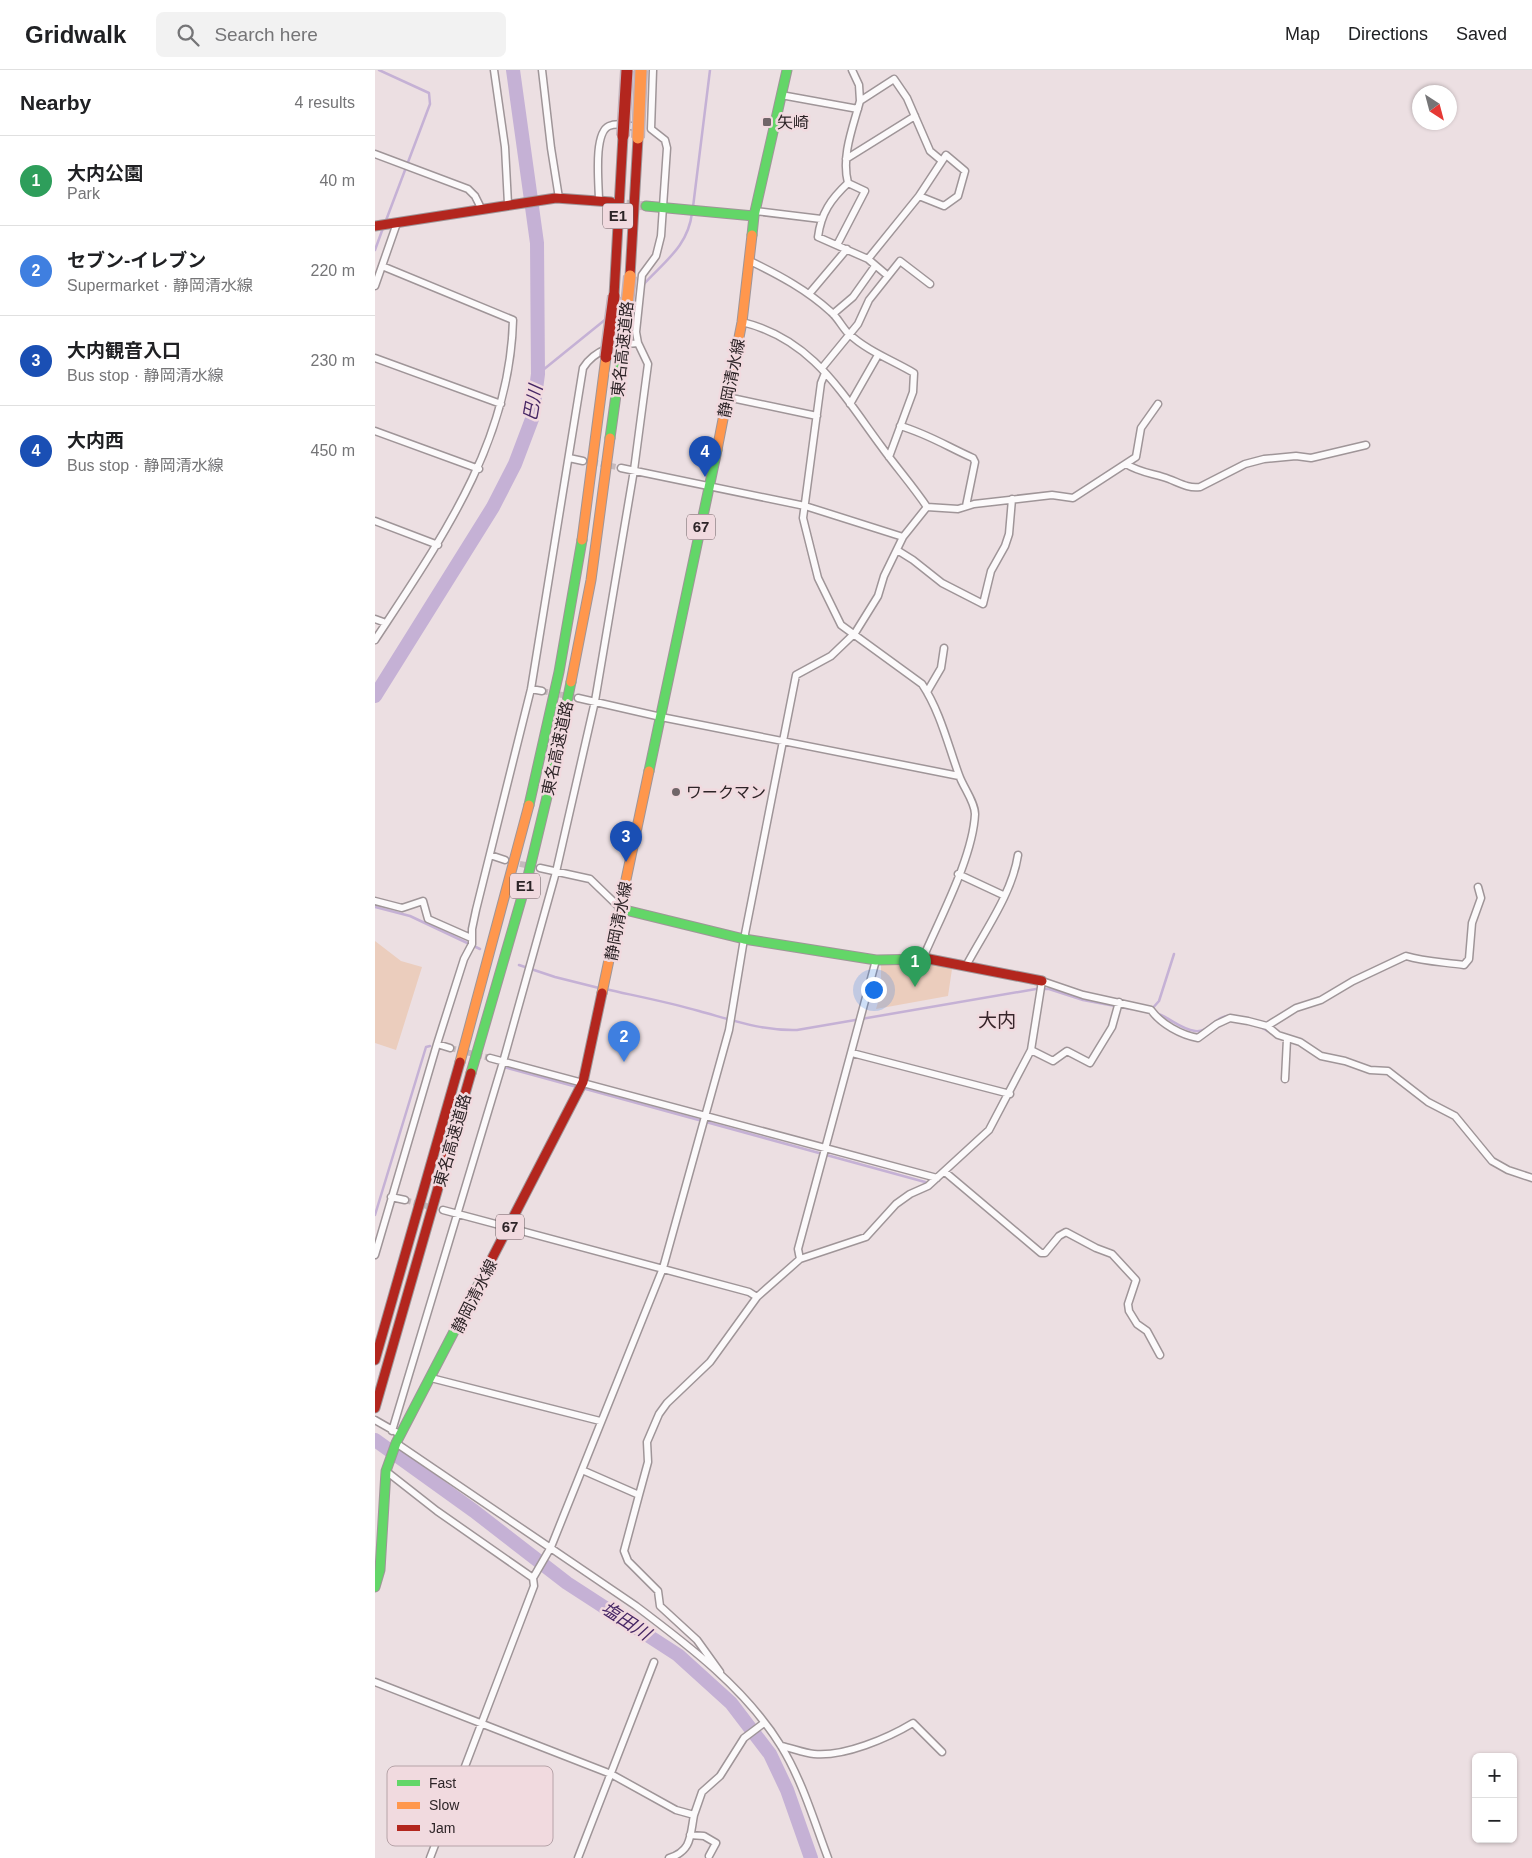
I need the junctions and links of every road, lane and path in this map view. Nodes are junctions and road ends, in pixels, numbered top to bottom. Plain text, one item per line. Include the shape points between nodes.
1 (494, 70) edge
2 (542, 70) edge
3 (627, 70) edge
4 (641, 70) edge
5 (653, 70) edge
6 (787, 70) edge
7 (852, 70) edge
8 (781, 95) junction
9 (860, 101) junction
10 (858, 109) junction
11 (915, 116) junction
12 (651, 129) junction
13 (375, 154) edge
14 (847, 159) junction
15 (942, 161) junction
16 (848, 183) junction
17 (919, 196) junction
18 (558, 198) junction
19 (605, 202) joint
20 (510, 204) junction
21 (646, 206) tunnel mouth
22 (662, 207) junction
23 (481, 208) junction
24 (754, 214) junction
25 (821, 219) junction
26 (397, 223) junction
27 (375, 226) edge
28 (837, 245) junction
29 (847, 249) junction
30 (868, 259) junction
31 (750, 261) junction
32 (382, 266) junction
33 (875, 266) junction
34 (888, 276) junction
35 (930, 284) dead end
36 (375, 286) edge
37 (809, 294) junction
38 (833, 314) junction
39 (742, 322) junction
40 (848, 333) junction
41 (638, 344) junction
42 (878, 355) junction
43 (375, 358) edge
44 (823, 371) junction
45 (727, 397) junction
46 (501, 404) junction
47 (850, 404) junction
48 (1158, 404) dead end
49 (817, 416) junction
50 (900, 426) junction
51 (375, 431) edge
52 (1366, 445) dead end
53 (889, 457) junction
54 (569, 458) junction
55 (583, 460) tunnel mouth
56 (1127, 464) junction
57 (621, 468) tunnel mouth
58 (479, 469) junction
59 (634, 470) junction
60 (710, 486) junction
61 (1011, 499) junction
62 (805, 506) junction
63 (966, 506) junction
64 (927, 507) junction
65 (375, 521) edge
66 (903, 537) junction
67 (438, 545) junction
68 (897, 550) junction
69 (375, 619) edge
70 (386, 623) junction
71 (855, 633) junction
72 (375, 640) edge
73 (944, 648) dead end
74 (531, 689) junction
75 (542, 691) tunnel mouth
76 (927, 692) junction
77 (578, 698) tunnel mouth
78 (595, 702) junction
79 (661, 717) junction
80 (783, 740) junction
81 (959, 776) junction
82 (1018, 854) dead end
83 (489, 855) junction
84 (505, 860) tunnel mouth
85 (540, 868) tunnel mouth
86 (556, 872) junction
87 (958, 874) junction
88 (1478, 887) dead end
89 (1003, 895) junction
90 (375, 900) edge
91 (621, 909) junction
92 (744, 939) junction
93 (472, 941) junction
94 (923, 958) junction
95 (876, 960) junction
96 (966, 966) junction
97 (1042, 981) junction
98 (1119, 1002) junction
99 (1267, 1026) junction
100 (1287, 1039) junction
101 (437, 1044) junction
102 (449, 1048) tunnel mouth
103 (1031, 1050) junction
104 (852, 1053) junction
105 (490, 1058) tunnel mouth
106 (503, 1062) junction
107 (1285, 1079) dead end
108 (583, 1082) junction
109 (1009, 1094) junction
110 (705, 1116) junction
111 (826, 1148) junction
112 (945, 1172) junction
113 (937, 1178) junction
114 (1532, 1178) edge
115 (391, 1197) junction
116 (405, 1200) tunnel mouth
117 (443, 1210) tunnel mouth
118 (457, 1214) junction
119 (509, 1228) junction
120 (375, 1255) edge
121 (800, 1258) junction
122 (663, 1268) junction
123 (757, 1297) junction
124 (1160, 1355) dead end
125 (375, 1360) edge
126 (431, 1378) junction
127 (375, 1408) edge
128 (375, 1420) edge
129 (600, 1421) junction
130 (396, 1436) junction
131 (582, 1470) junction
132 (386, 1471) junction
133 (639, 1495) junction
134 (551, 1548) junction
135 (534, 1574) junction
136 (375, 1587) edge
137 (654, 1662) dead end
138 (726, 1680) junction
139 (375, 1682) edge
140 (483, 1723) junction
141 (763, 1724) junction
142 (781, 1746) junction
143 (942, 1752) dead end
144 (466, 1766) edge
145 (611, 1774) junction
146 (694, 1815) junction
147 (690, 1835) junction
148 (436, 1846) edge
149 (709, 1856) dead end
150 (431, 1858) edge
151 (579, 1858) edge
152 (672, 1858) edge
153 (828, 1858) edge

1 - 20 street
2 - 18 street
3 - 125 main road, 東名高速道路 / E1, bridge via 614,296 577,568 537,772 487,969
4 - 127 main road, 東名高速道路 / E1, bridge via 630,276 591,580 551,776 520,902
5 - 12 street
6 - 8 main road, 静岡清水線 / 67
7 - 9 street via 859,85
8 - 10 street
8 - 24 main road, 静岡清水線 / 67
9 - 10 street
9 - 11 street via 894,78
10 - 14 street
11 - 14 street
11 - 15 street via 930,151
12 - 19 street via 616,124 601,133 598,143
12 - 22 street via 665,140 667,148
13 - 23 street via 468,189
14 - 16 street
15 - 17 street
15 - 17 street via 946,155 965,171 958,196 945,206
16 - 25 street via 832,198
16 - 28 street via 865,191
17 - 30 street
18 - 19 main road
18 - 20 main road
20 - 23 main road
21 - 22 main road
22 - 24 main road
22 - 41 street via 659,249 642,275 636,332
23 - 26 main road
24 - 25 street
24 - 31 main road, 静岡清水線 / 67
25 - 28 street via 818,237
26 - 27 main road
26 - 32 street
28 - 29 street
29 - 30 street
29 - 37 street
30 - 33 street
31 - 37 street
31 - 39 main road, 静岡清水線 / 67
32 - 36 street
32 - 46 street via 513,320 508,380
33 - 34 street
33 - 38 street via 853,297
34 - 35 street via 900,261
34 - 40 street via 869,300 858,324
37 - 38 street
38 - 40 street
39 - 44 street via 772,331 793,342
39 - 45 main road, 静岡清水線 / 67
40 - 42 street
40 - 44 street
41 - 54 street via 601,350 583,368
41 - 59 street via 648,364
42 - 47 street
42 - 50 street via 914,373 913,392
43 - 46 street
44 - 47 street
44 - 49 street
45 - 49 street
45 - 60 main road, 静岡清水線 / 67
46 - 58 street
47 - 53 street
48 - 56 street via 1141,428 1136,457
49 - 62 street
50 - 53 street
50 - 63 street via 923,432 973,458 975,462
51 - 58 street
52 - 56 street via 1311,458 1296,456 1245,464 1194,488 1165,477 1145,474
53 - 64 street
54 - 55 street
54 - 74 street
56 - 61 street via 1073,498 1053,495
57 - 59 street
58 - 67 street
59 - 60 street
59 - 78 street
60 - 62 street
60 - 79 main road, 静岡清水線 / 67
61 - 63 street
61 - 68 street via 1009,534 991,571 983,604 942,583
62 - 66 street
62 - 71 street via 803,518 823,591 841,625
63 - 64 street via 958,509
64 - 66 street
65 - 67 street
66 - 68 street
67 - 70 street
68 - 71 street via 878,596
69 - 70 street
70 - 72 street
71 - 76 street via 915,677
71 - 80 street via 831,656 796,675
73 - 76 street via 941,668
74 - 75 street
74 - 83 street
76 - 81 street via 949,742
77 - 78 street
78 - 79 street
78 - 86 street
79 - 80 street
79 - 91 main road, 静岡清水線 / 67
80 - 81 street
80 - 92 street
81 - 87 street via 975,812 973,833
82 - 89 street
83 - 84 street
83 - 93 street via 475,910
85 - 86 street
86 - 91 street via 590,879
86 - 106 street
87 - 89 street
87 - 94 street
88 - 99 street via 1481,898 1472,923 1469,959 1464,965 1421,961 1406,956 1321,1000 1296,1008
89 - 96 street
90 - 93 street via 402,908 423,902 428,919
91 - 92 main road
91 - 108 main road, 静岡清水線 / 67
92 - 95 main road
92 - 110 street via 733,1013
93 - 101 street
94 - 95 main road
94 - 96 main road
95 - 104 street
96 - 97 main road
97 - 98 street via 1083,995
97 - 103 street
98 - 99 street via 1151,1010 1176,1030 1199,1038 1230,1018
98 - 103 street via 1111,1027 1090,1063 1067,1051 1053,1062
99 - 100 street
100 - 107 street
100 - 114 street via 1300,1042 1321,1056 1369,1070 1388,1071 1428,1102 1455,1116 1492,1161
101 - 102 street
101 - 115 street
103 - 109 street
104 - 109 street
104 - 111 street
105 - 106 street
106 - 108 street
106 - 118 street
108 - 110 street
108 - 119 main road, 静岡清水線 / 67
109 - 112 street via 989,1130
110 - 111 street
110 - 122 street
111 - 113 street
111 - 121 street via 798,1249
112 - 113 street
112 - 124 street via 1041,1253 1045,1253 1066,1232 1112,1254 1136,1280 1128,1304 1129,1311 1137,1324 1147,1331
113 - 121 street via 896,1204 866,1237
115 - 116 street
115 - 120 street
117 - 118 street
118 - 119 street
118 - 130 street
119 - 122 street
119 - 126 main road, 静岡清水線 / 67
121 - 123 street
122 - 123 street
122 - 129 street
123 - 133 street via 710,1362 659,1414 647,1442 648,1462
126 - 129 street
126 - 130 main road, 静岡清水線 / 67
128 - 130 street
129 - 131 street
130 - 132 main road, 静岡清水線 / 67
130 - 134 street
131 - 133 street
131 - 134 street
132 - 135 street via 437,1511
132 - 136 main road, 静岡清水線 / 67 via 380,1570
133 - 138 street via 624,1552 628,1561 658,1591 660,1606 697,1640
134 - 135 street
134 - 138 street via 672,1633
135 - 140 street via 535,1586
137 - 145 street
138 - 141 street
139 - 140 street
140 - 144 street
140 - 145 street
141 - 142 street
141 - 146 street via 743,1738 720,1776 702,1792
142 - 143 street via 814,1754 834,1754 913,1723
142 - 153 street via 793,1768
145 - 146 street via 676,1810
145 - 151 street
146 - 147 street
147 - 149 street via 704,1836 716,1844
147 - 152 street via 687,1848
148 - 150 street

